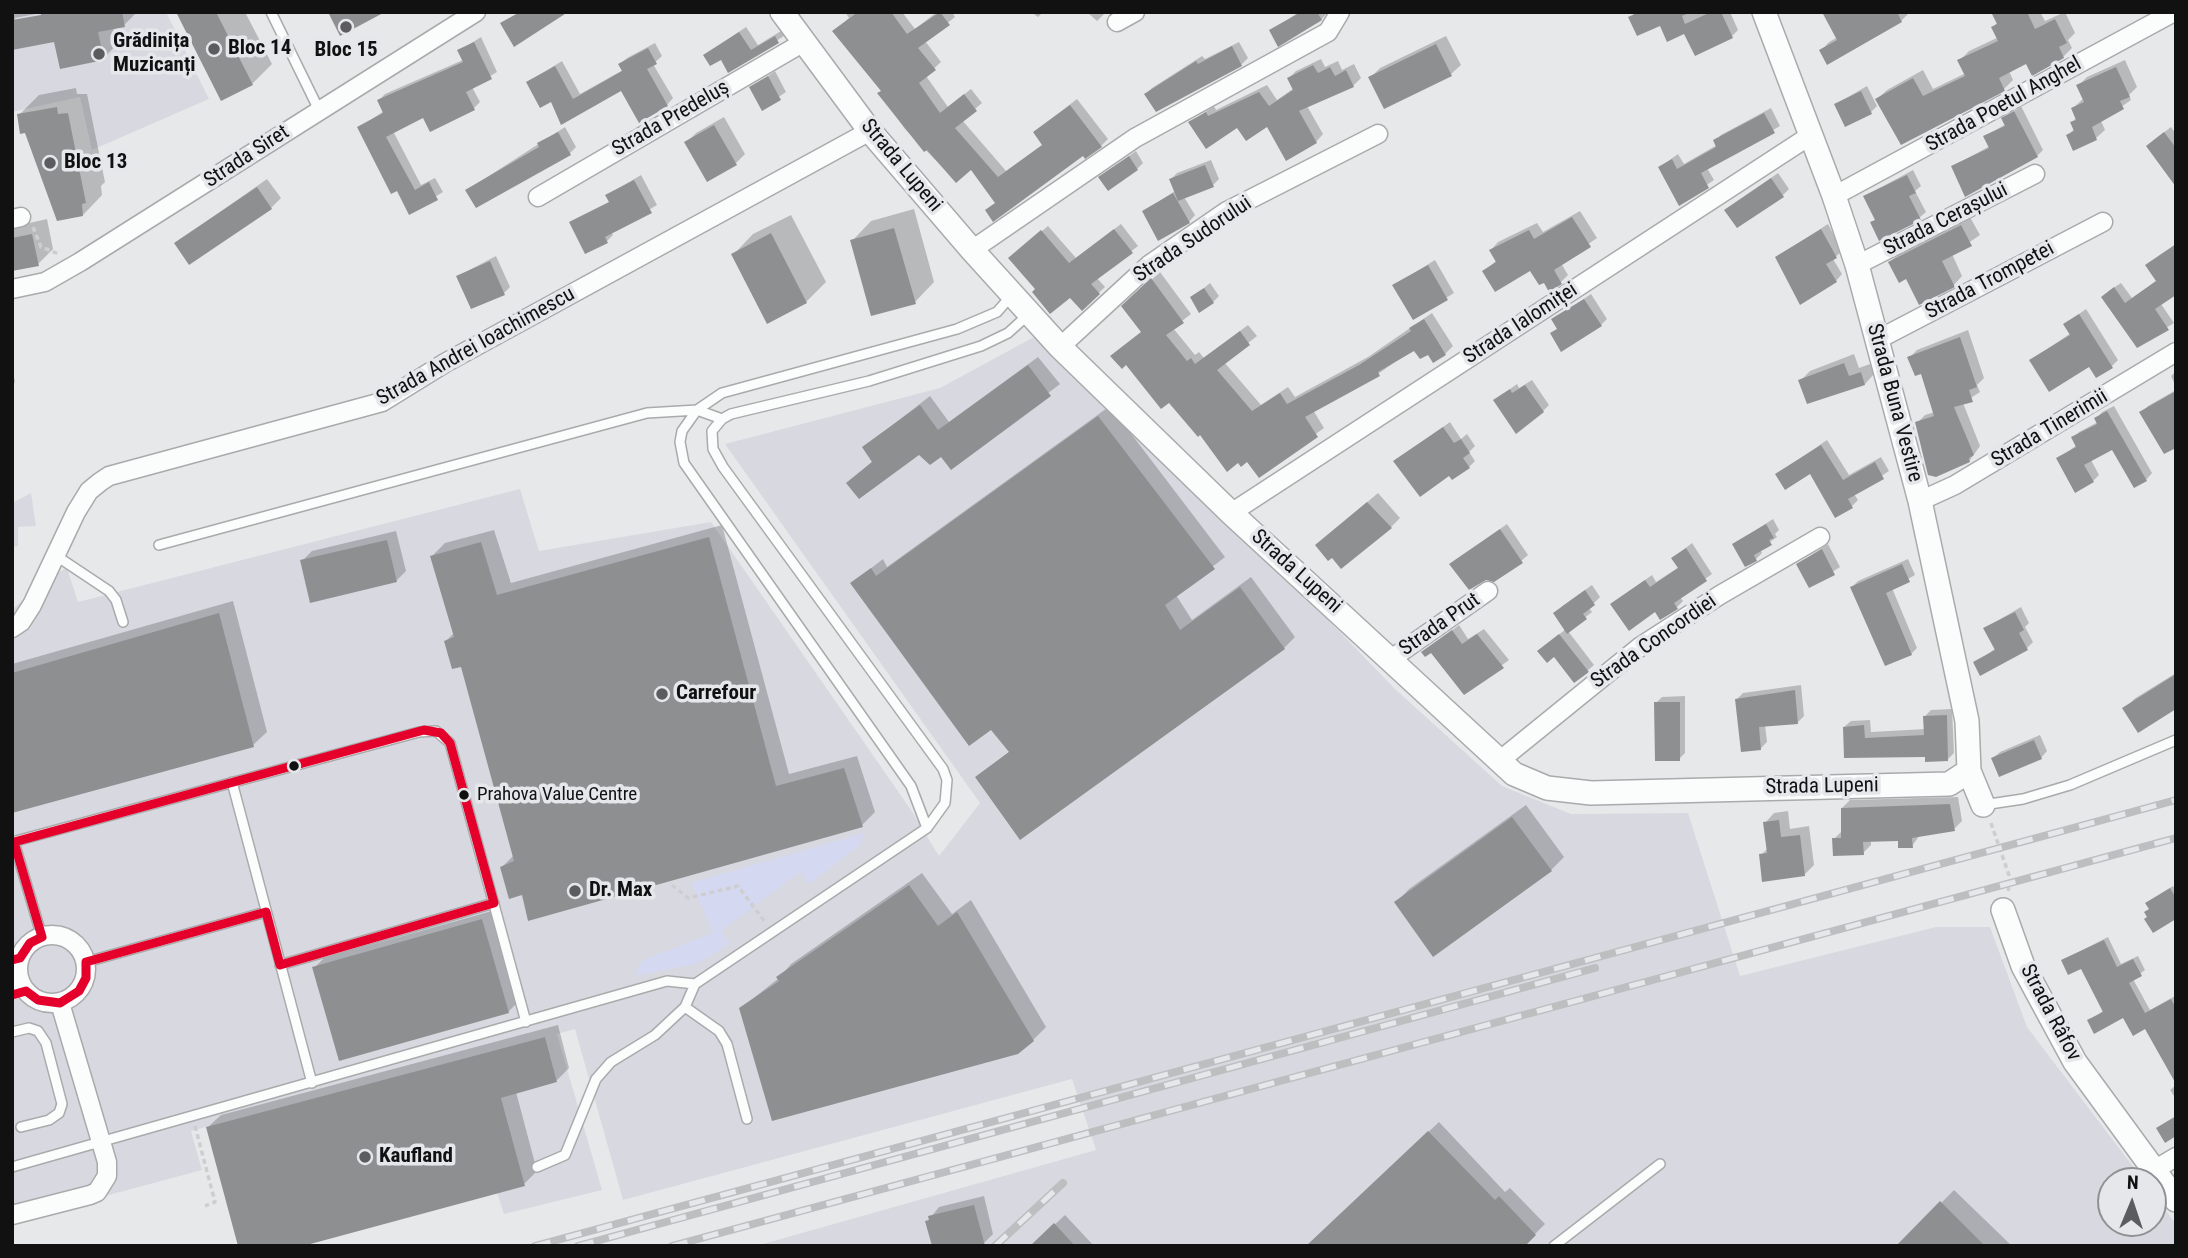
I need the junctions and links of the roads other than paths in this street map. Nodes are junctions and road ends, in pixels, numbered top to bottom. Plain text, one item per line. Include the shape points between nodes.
1 (271, 12) edge
2 (476, 12) edge
3 (782, 12) edge
4 (1135, 12) edge
5 (1340, 12) edge
6 (1764, 12) edge
7 (2174, 12) edge
8 (1117, 22) dead end
9 (804, 42) junction
10 (319, 110) junction
11 (870, 131) junction
12 (1378, 134) dead end
13 (1811, 135) junction
14 (2035, 174) dead end
15 (1834, 195) junction
16 (538, 197) dead end
17 (2103, 222) dead end
18 (972, 250) junction
19 (1857, 265) junction
20 (12, 289) edge
21 (1012, 295) junction
22 (1029, 314) junction
23 (1877, 340) junction
24 (1060, 347) junction
25 (2176, 352) edge
26 (696, 410) junction
27 (722, 418) junction
28 (1920, 501) junction
29 (1231, 513) junction
30 (1820, 537) dead end
31 (159, 545) dead end
32 (55, 555) junction
33 (1488, 591) dead end
34 (123, 622) dead end
35 (12, 628) edge
36 (1391, 659) junction
37 (2176, 740) edge
38 (1498, 762) junction
39 (1969, 771) junction
40 (232, 782) junction
41 (1983, 805) joint
42 (927, 828) junction
43 (13, 842) edge
44 (494, 903) junction
45 (2003, 910) road end
46 (266, 912) junction
47 (42, 937) junction
48 (16, 959) edge
49 (86, 962) junction
50 (280, 965) junction
51 (695, 984) junction
52 (18, 986) edge
53 (60, 1003) junction
54 (685, 1007) junction
55 (526, 1022) junction
56 (12, 1032) edge
57 (312, 1083) junction
58 (747, 1119) dead end
59 (21, 1128) dead end
60 (101, 1143) junction
61 (2176, 1157) edge
62 (1660, 1164) dead end
63 (12, 1167) edge
64 (537, 1167) dead end
65 (2152, 1167) edge
66 (2159, 1167) edge
67 (12, 1215) edge
68 (1554, 1246) edge

1 - 10 lane
2 - 10 street, Strada Siret
3 - 9 street, Strada Lupeni
4 - 8 street
5 - 18 street via 1328,32 1135,138
6 - 13 street, Strada Buna Vestire
7 - 15 street, Strada Poetul Anghel
9 - 11 street, Strada Lupeni
9 - 16 street, Strada Predeluș
10 - 20 street, Strada Siret via 80,262 45,282
11 - 18 street, Strada Lupeni
11 - 32 street, Strada Andrei Ioachimescu via 445,363 383,402 109,476 89,491
12 - 24 street, Strada Sudorului via 1227,211 1149,265
13 - 15 street, Strada Buna Vestire
13 - 29 street, Strada Ialomiței
14 - 19 street, Strada Cerașului
15 - 19 street, Strada Buna Vestire
17 - 23 street, Strada Trompetei
18 - 21 street, Strada Lupeni
19 - 23 street, Strada Buna Vestire
21 - 22 street, Strada Lupeni
21 - 26 lane via 996,312 971,324 738,387
22 - 24 street, Strada Lupeni
22 - 27 lane via 1002,337 962,353
23 - 28 street, Strada Buna Vestire
24 - 29 street, Strada Lupeni
25 - 28 street, Strada Tinerimii via 1955,485
26 - 27 lane
26 - 31 lane via 647,414
26 - 42 lane via 682,431 684,463 911,786
27 - 42 lane via 711,437 717,458 943,769 945,803
28 - 39 street, Strada Buna Vestire via 1967,721
29 - 36 street, Strada Lupeni
30 - 38 street, Strada Concordiei via 1641,646
32 - 34 lane via 109,591
32 - 35 street, Strada Andrei Ioachimescu via 22,622
33 - 36 street, Strada Prut
36 - 38 street, Strada Lupeni
37 - 41 lane via 2070,785
38 - 39 street, Strada Lupeni via 1539,785 1591,793 1949,784
39 - 41 street, Strada Buna Vestire
40 - 43 lane
40 - 44 lane via 424,730 441,733 450,744
40 - 46 lane
42 - 51 lane
43 - 47 lane
44 - 50 lane
44 - 55 lane
45 - 65 street, Strada Râfov via 2023,966 2054,1027
46 - 49 lane
46 - 50 lane
47 - 48 street
47 - 49 street via 71,941
48 - 52 street
49 - 53 street via 86,978 79,991
50 - 57 lane
51 - 54 lane
51 - 55 lane via 667,981
52 - 53 street via 45,1003
53 - 60 street
54 - 58 lane via 719,1031 727,1044
54 - 64 lane via 654,1035 611,1062 596,1079 565,1155
55 - 57 lane
56 - 59 lane via 38,1031 46,1043 62,1104 49,1120
57 - 60 lane
60 - 63 lane
60 - 67 street via 108,1169 97,1192
61 - 66 street
62 - 68 lane

